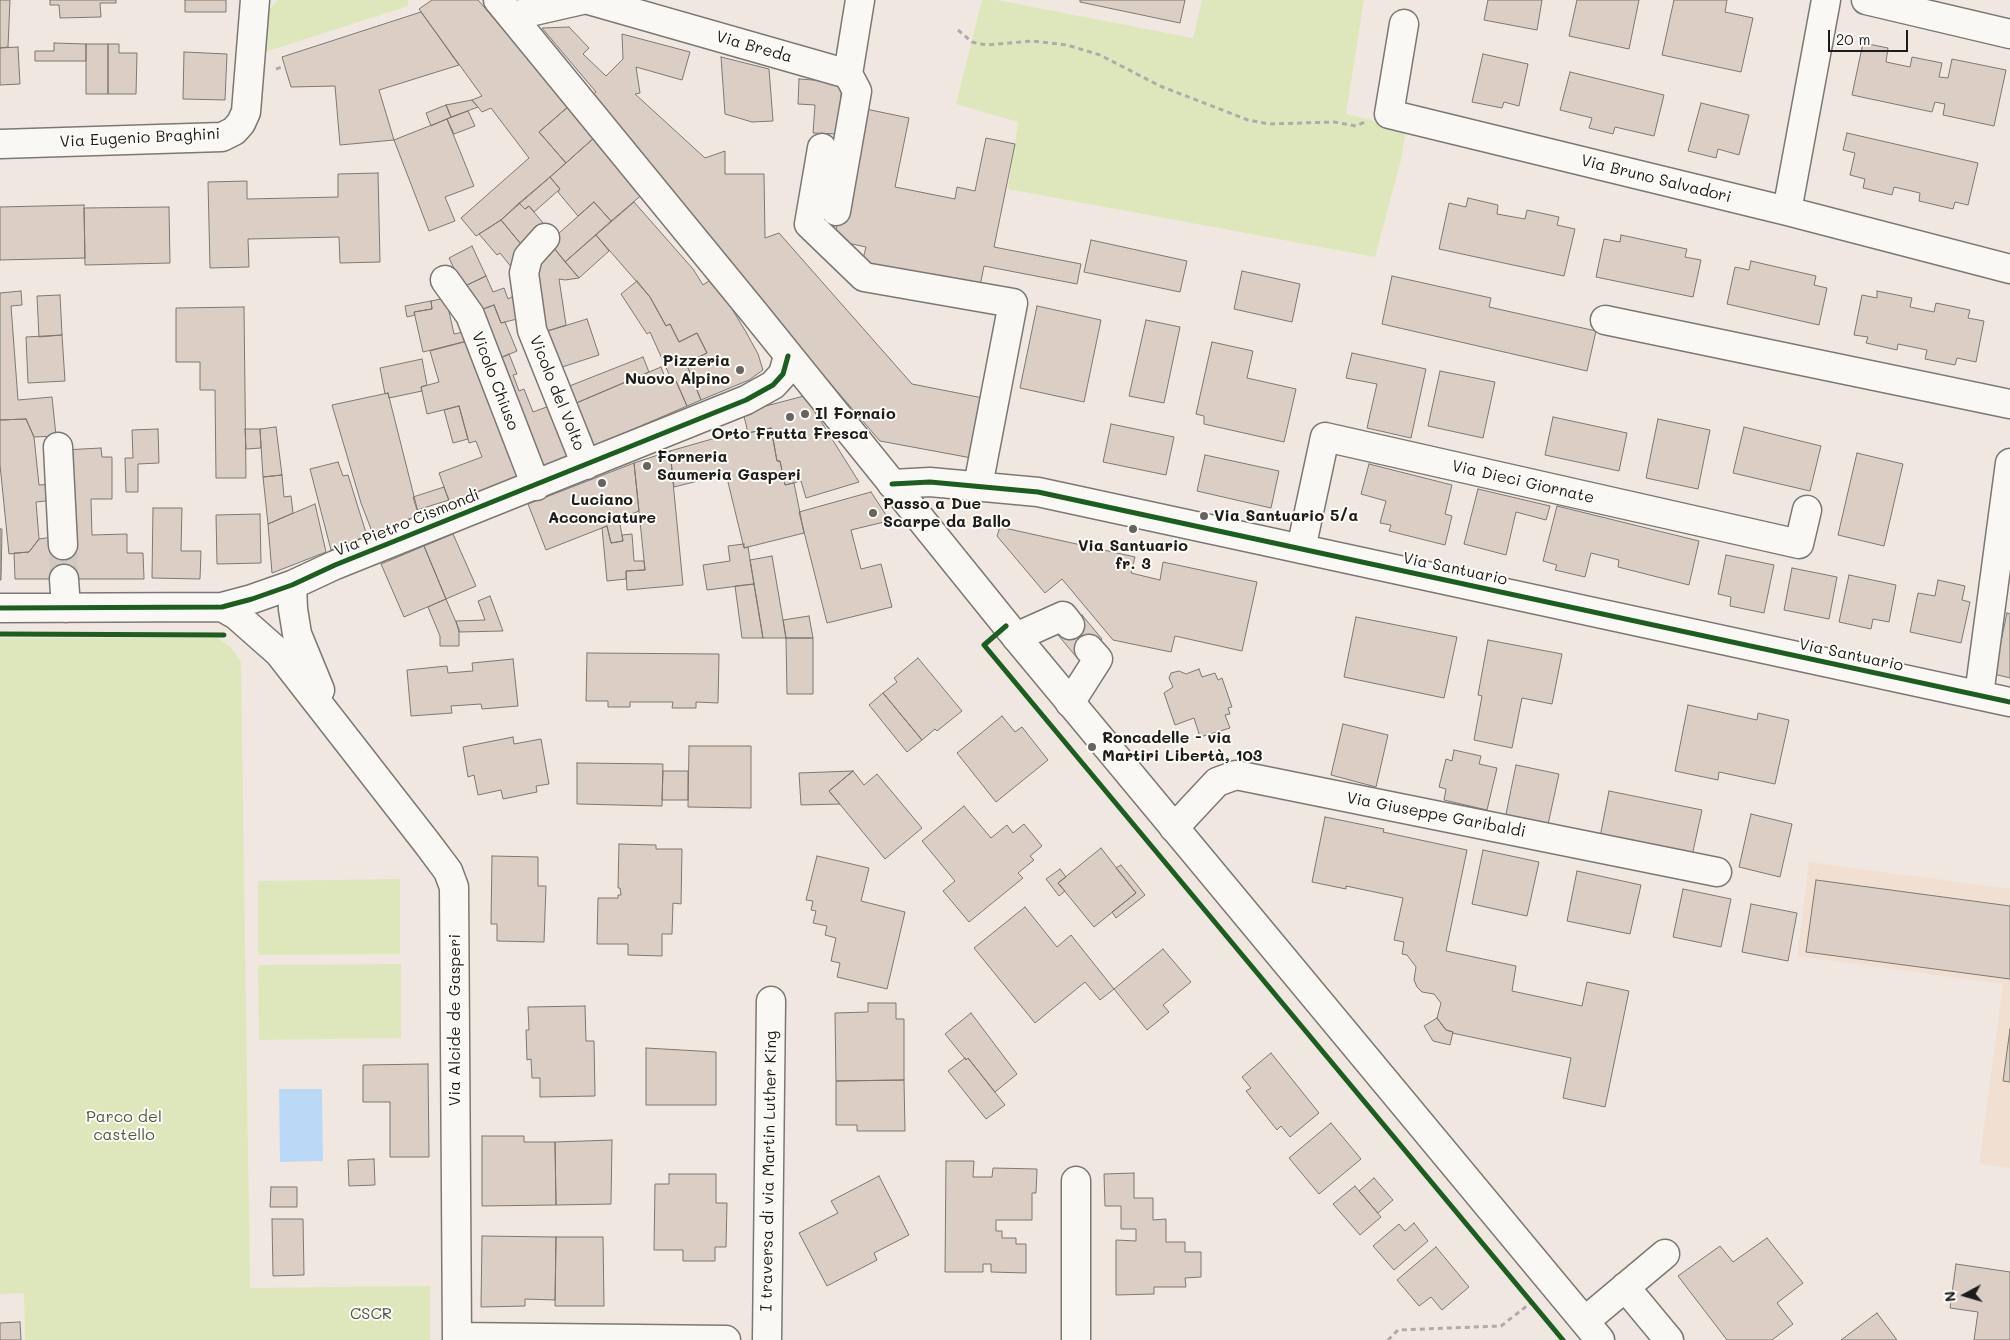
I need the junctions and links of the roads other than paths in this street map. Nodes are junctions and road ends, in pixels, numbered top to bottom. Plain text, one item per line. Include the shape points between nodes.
1 (255, 0) edge
2 (582, 0) edge
3 (589, 0) edge
4 (860, 0) edge
5 (1826, 0) edge
6 (1866, 0) edge
7 (505, 8) edge
8 (1404, 24) dead end
9 (2010, 34) edge
10 (848, 74) junction
11 (0, 144) edge
12 (822, 148) dead end
13 (836, 211) dead end
14 (1787, 211) junction
15 (545, 238) dead end
16 (2010, 269) edge
17 (445, 280) dead end
18 (1605, 320) dead end
19 (788, 356) junction
20 (2010, 404) edge
21 (58, 447) dead end
22 (2010, 463) edge
23 (586, 465) junction
24 (892, 484) junction
25 (536, 486) junction
26 (978, 486) junction
27 (1806, 510) dead end
28 (63, 544) tunnel mouth
29 (1301, 549) junction
30 (64, 579) tunnel mouth
31 (292, 585) junction
32 (252, 599) junction
33 (222, 607) junction
34 (0, 608) edge
35 (66, 608) junction
36 (1070, 625) dead end
37 (298, 634) junction
38 (1016, 637) junction
39 (1089, 649) dead end
40 (1979, 695) junction
41 (2010, 702) edge
42 (1070, 703) junction
43 (344, 736) junction
44 (1174, 828) junction
45 (1717, 872) dead end
46 (771, 1002) dead end
47 (1076, 1180) dead end
48 (1665, 1254) dead end
49 (1625, 1287) junction
50 (1593, 1331) edge
51 (457, 1339) edge
52 (726, 1340) edge
53 (767, 1340) edge
54 (1076, 1340) edge
55 (1669, 1340) edge

1 - 11 street, Via Eugenio Braghini via 246,112 234,131 222,137
2 - 7 street
3 - 10 street, Via Breda
4 - 10 street
5 - 14 street
6 - 9 street
7 - 19 street
8 - 14 street, Via Bruno Salvadori via 1389,114
10 - 13 street via 857,90
12 - 26 street via 809,224 864,277 1013,303
14 - 16 street, Via Bruno Salvadori
15 - 23 street, Vicolo del Volto via 528,257 524,273 532,330
17 - 25 street, Vicolo Chiuso via 470,315
18 - 20 street
19 - 23 street, Via Pietro Cismondi via 784,374 773,385 746,400
19 - 24 street
21 - 28 street
22 - 40 street
23 - 25 street, Via Pietro Cismondi
24 - 26 street, Via Santuario via 930,482
24 - 38 street
25 - 31 street, Via Pietro Cismondi
26 - 29 street, Via Santuario via 1038,492
27 - 29 street, Via Dieci Giornate via 1799,544 1325,437
29 - 40 street, Via Santuario
30 - 35 street
31 - 32 street, Via Pietro Cismondi
31 - 37 street, Via Alcide de Gasperi
32 - 33 street, Via Pietro Cismondi
32 - 37 street, Via Alcide de Gasperi via 277,605
33 - 35 street, Via Pietro Cismondi
33 - 43 street, Via Alcide de Gasperi via 236,615 279,653
34 - 35 street, Via Pietro Cismondi
36 - 38 street via 1063,616
37 - 43 street, Via Alcide de Gasperi via 321,692
38 - 42 street
39 - 42 street via 1098,660
40 - 41 street, Via Santuario
42 - 44 street
43 - 51 street, Via Alcide de Gasperi via 443,864 454,887
44 - 45 street, Via Giuseppe Garibaldi via 1217,782 1236,775
44 - 50 street
46 - 53 street, I traversa di via Martin Luther King
47 - 54 street
48 - 49 street
49 - 50 street
49 - 55 street
51 - 52 street

